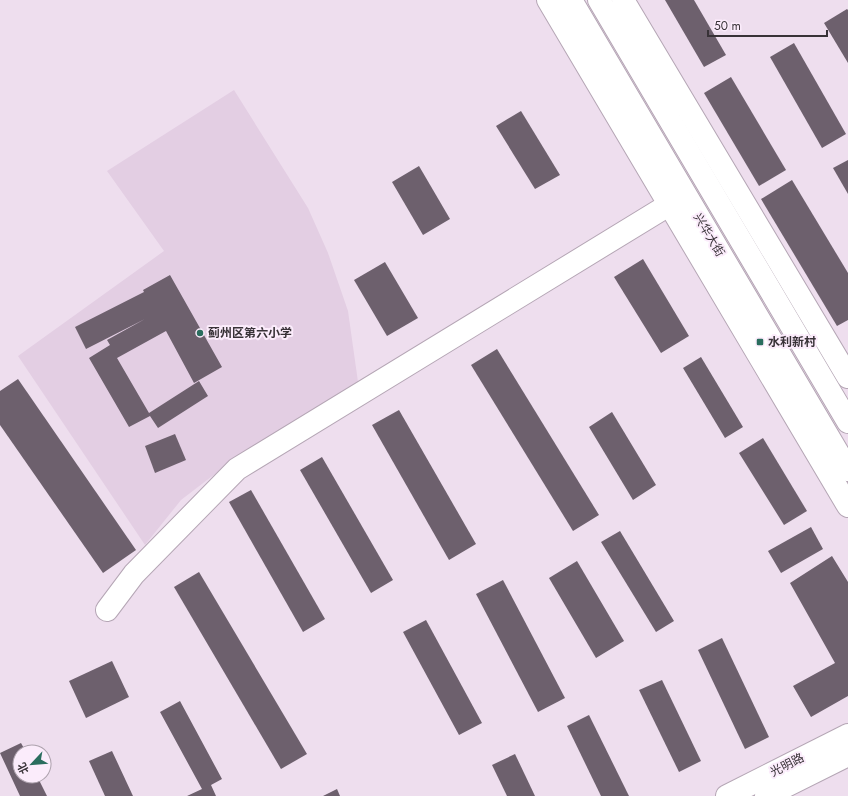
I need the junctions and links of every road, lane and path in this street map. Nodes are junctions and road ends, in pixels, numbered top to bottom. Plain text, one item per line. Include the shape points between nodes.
1 (548, 0) edge
2 (571, 0) edge
3 (598, 0) edge
4 (623, 0) edge
5 (677, 200) junction
6 (848, 377) edge
7 (848, 422) edge
8 (848, 470) edge
9 (848, 506) edge
10 (107, 610) dead end
11 (848, 735) edge
12 (848, 755) edge
13 (727, 796) edge
14 (766, 796) edge

1 - 5 street
2 - 5 street, 兴华大街
3 - 7 street, 兴华大街
4 - 6 street
5 - 8 street, 兴华大街
5 - 9 street
5 - 10 street via 237,469 134,574
11 - 13 street, 光明路
12 - 14 street, 光明路

